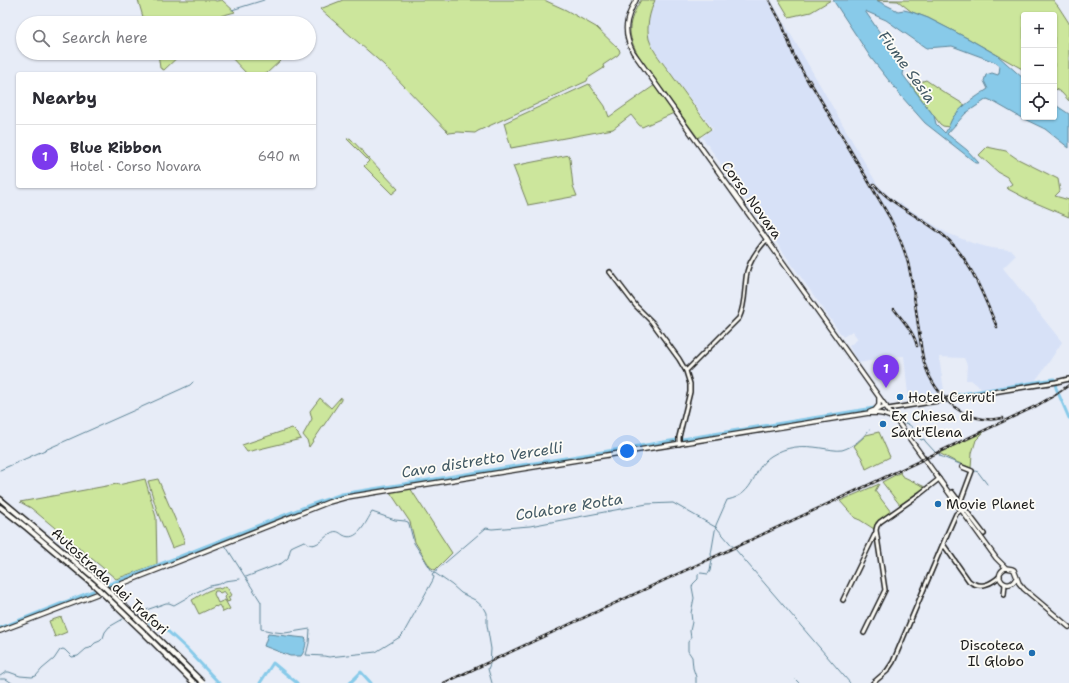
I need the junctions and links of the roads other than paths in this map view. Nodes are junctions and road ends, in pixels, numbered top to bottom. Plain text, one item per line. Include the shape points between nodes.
1 (636, 0) edge
2 (767, 239) junction
3 (610, 272) dead end
4 (686, 371) junction
5 (1069, 379) edge
6 (878, 395) junction
7 (887, 407) junction
8 (875, 410) junction
9 (869, 413) junction
10 (879, 413) junction
11 (897, 421) junction
12 (679, 443) junction
13 (962, 467) dead end
14 (939, 479) junction
15 (952, 492) dead end
16 (0, 499) edge
17 (0, 506) edge
18 (960, 506) junction
19 (876, 530) junction
20 (984, 534) dead end
21 (943, 544) junction
22 (996, 558) junction
23 (1006, 568) junction
24 (1001, 571) junction
25 (1000, 576) junction
26 (1016, 578) junction
27 (993, 582) junction
28 (1004, 583) junction
29 (1011, 584) junction
30 (111, 588) dead end
31 (1024, 590) junction
32 (97, 594) dead end
33 (842, 600) dead end
34 (1069, 628) edge
35 (0, 631) edge
36 (864, 633) dead end
37 (194, 683) edge
38 (202, 683) edge
39 (873, 683) edge

1 - 2 main road, Corso Novara via 626,29 633,52
2 - 4 street via 753,258 748,271 743,309 739,318
2 - 6 main road, Corso Novara
3 - 4 street via 639,310 652,322
4 - 12 street via 690,392
5 - 7 street
6 - 7 main road, Corso Novara
6 - 8 main road via 879,405
7 - 8 main road
7 - 10 main road
7 - 11 main road, Corso Novara
8 - 9 main road
9 - 10 main road
9 - 12 main road
10 - 11 main road
11 - 14 main road, Corso Novara
12 - 30 main road via 338,499
13 - 18 street via 972,471
14 - 18 main road, Corso Novara
14 - 19 street via 880,522
15 - 18 street
16 - 38 highway, Autostrada dei Trafori, bridge via 97,580
17 - 37 highway, Autostrada dei Trafori, bridge via 92,584
18 - 20 street
18 - 21 street
18 - 22 main road, Corso Novara
19 - 33 street
19 - 36 street via 886,590
21 - 27 street via 969,581 978,586
21 - 39 street via 893,662
22 - 23 main road
22 - 24 main road
23 - 24 main road
23 - 26 main road via 1014,570
24 - 25 main road
25 - 27 street
25 - 28 main road
26 - 29 main road
26 - 31 main road
27 - 28 street
28 - 29 main road
28 - 29 street via 1005,593
29 - 31 main road
31 - 34 main road
32 - 35 main road

